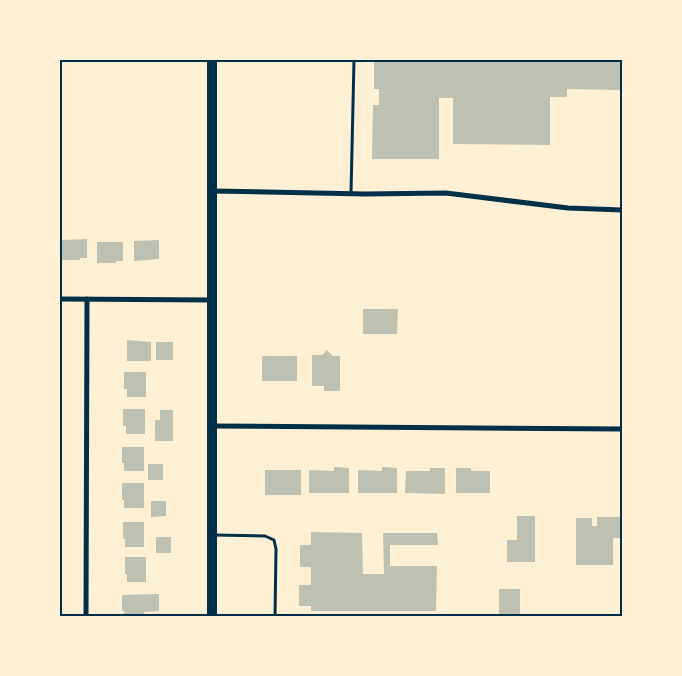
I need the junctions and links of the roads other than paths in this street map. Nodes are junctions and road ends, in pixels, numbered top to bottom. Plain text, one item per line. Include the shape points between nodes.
1 (212, 60) edge
2 (354, 60) edge
3 (212, 190) junction
4 (352, 193) junction
5 (622, 210) edge
6 (60, 299) edge
7 (87, 299) junction
8 (212, 300) junction
9 (213, 426) junction
10 (622, 429) edge
11 (213, 536) junction
12 (86, 616) edge
13 (212, 616) edge
14 (275, 616) edge

1 - 3 main road
2 - 4 lane
3 - 4 street
3 - 8 main road
4 - 5 street via 446,193 568,208
6 - 7 street
7 - 8 street
7 - 12 street
8 - 9 main road
9 - 10 street
9 - 11 main road
11 - 13 main road
11 - 14 lane via 265,536 274,540

